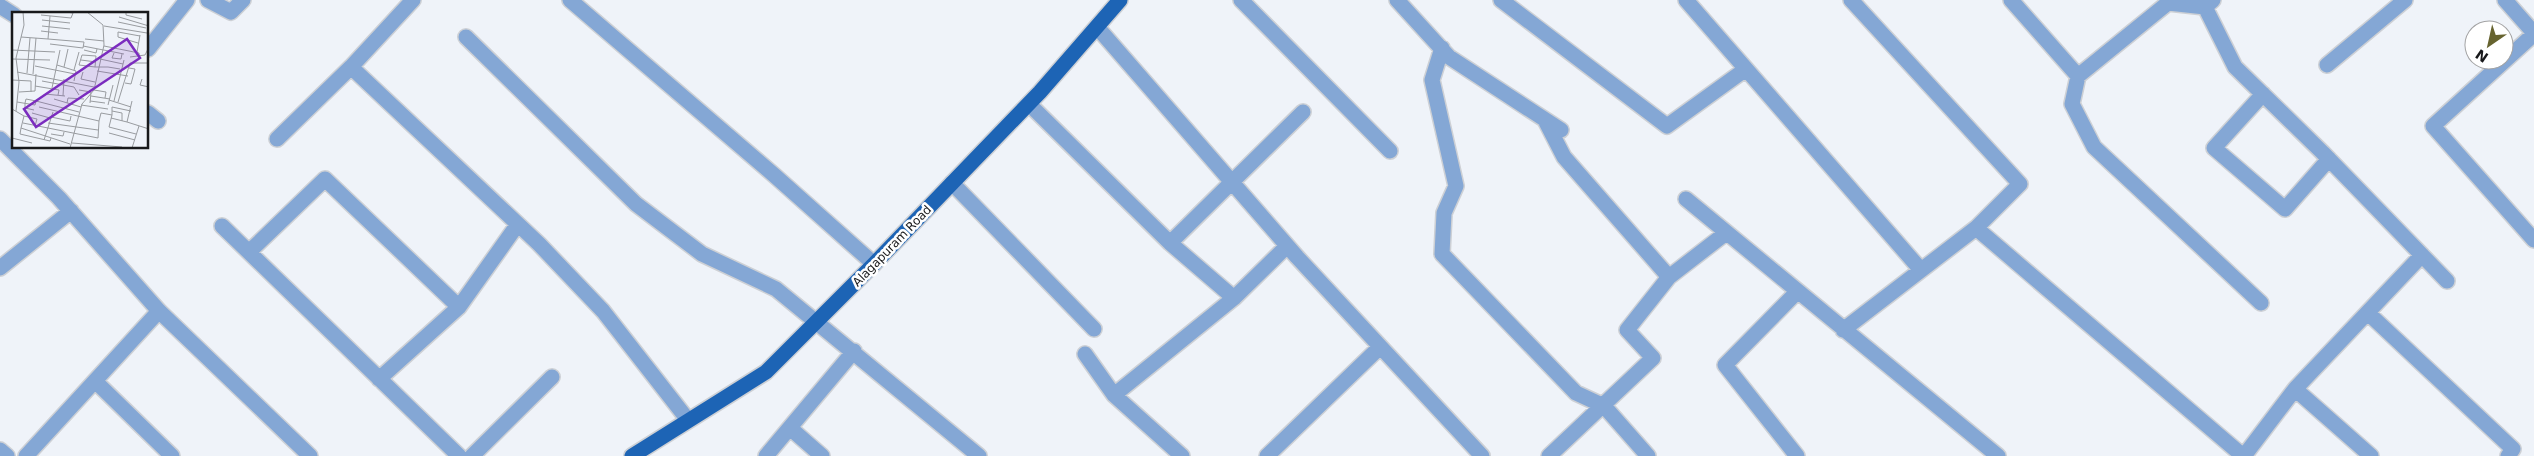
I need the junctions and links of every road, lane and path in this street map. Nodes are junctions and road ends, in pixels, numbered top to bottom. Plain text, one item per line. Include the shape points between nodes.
1 (188, 0) edge
2 (208, 0) edge
3 (244, 0) edge
4 (413, 0) edge
5 (570, 0) edge
6 (1120, 0) edge
7 (1241, 0) edge
8 (1398, 0) edge
9 (1502, 0) edge
10 (1686, 0) edge
11 (1852, 0) edge
12 (2011, 0) edge
13 (2405, 0) edge
14 (2505, 0) edge
15 (2166, 2) edge
16 (2209, 4) edge
17 (1097, 26) junction
18 (2534, 33) edge
19 (466, 37) dead end
20 (149, 48) edge
21 (1442, 48) junction
22 (2327, 65) dead end
23 (351, 67) junction
24 (1746, 69) junction
25 (2078, 76) junction
26 (2263, 94) junction
27 (1029, 104) junction
28 (1303, 112) dead end
29 (1546, 120) junction
30 (1560, 130) dead end
31 (0, 139) edge
32 (277, 139) dead end
33 (1390, 151) dead end
34 (2329, 159) junction
35 (1232, 182) junction
36 (952, 183) junction
37 (1686, 199) dead end
38 (71, 211) junction
39 (518, 224) junction
40 (222, 226) dead end
41 (1976, 228) junction
42 (1726, 232) junction
43 (2534, 240) edge
44 (1170, 243) junction
45 (1287, 246) junction
46 (249, 252) junction
47 (2422, 255) junction
48 (874, 264) junction
49 (0, 268) edge
50 (1921, 270) junction
51 (1669, 277) junction
52 (2447, 281) dead end
53 (1797, 292) junction
54 (1234, 298) junction
55 (2262, 304) dead end
56 (459, 307) junction
57 (159, 311) junction
58 (2368, 313) junction
59 (818, 320) junction
60 (1094, 328) dead end
61 (1842, 330) junction
62 (1380, 347) junction
63 (854, 351) junction
64 (1085, 354) dead end
65 (552, 377) dead end
66 (379, 379) junction
67 (95, 381) junction
68 (2295, 389) junction
69 (1114, 395) junction
70 (1604, 406) junction
71 (688, 420) junction
72 (790, 428) junction
73 (0, 450) edge
74 (6, 456) edge
75 (26, 456) edge
76 (172, 456) edge
77 (310, 456) edge
78 (459, 456) edge
79 (472, 456) edge
80 (632, 456) edge
81 (766, 456) edge
82 (822, 456) edge
83 (980, 456) edge
84 (1182, 456) edge
85 (1268, 456) edge
86 (1482, 456) edge
87 (1549, 456) edge
88 (1648, 456) edge
89 (1797, 456) edge
90 (1998, 456) edge
91 (2243, 456) edge
92 (2371, 456) edge
93 (2508, 456) edge

1 - 20 street
2 - 3 street via 231,12
4 - 23 street
5 - 48 street
6 - 17 main road, Alagapuram Road
7 - 33 street
8 - 21 street
9 - 24 street via 1667,126
10 - 24 street
11 - 41 street via 2020,184
12 - 25 street
13 - 22 street
14 - 18 street
15 - 16 street
15 - 25 street
16 - 26 street via 2235,67
17 - 27 main road, Alagapuram Road
17 - 35 street
18 - 43 street via 2433,126
19 - 59 street via 636,204 702,254 776,288
21 - 29 street via 1449,57
21 - 70 street via 1432,80 1456,186 1444,213 1442,254 1576,394
23 - 32 street
23 - 39 street
24 - 50 street
25 - 55 street via 2072,104 2094,147
26 - 34 street
26 - 34 street via 2214,148 2285,209
27 - 36 main road, Alagapuram Road
27 - 44 street
28 - 35 street
29 - 30 street
29 - 51 street via 1564,157
31 - 38 street
34 - 47 street
35 - 44 street
35 - 45 street
36 - 48 main road, Alagapuram Road
36 - 60 street
37 - 42 street
38 - 49 street
38 - 57 street
39 - 56 street
39 - 71 street via 603,311
40 - 46 street
41 - 50 street
41 - 91 street
42 - 51 street
42 - 53 street
44 - 54 street
45 - 54 street
45 - 62 street
46 - 56 street via 325,179
46 - 66 street
47 - 52 street
47 - 58 street
48 - 59 main road, Alagapuram Road
50 - 61 street
51 - 70 street via 1627,330 1653,358
53 - 61 street
53 - 89 street via 1725,365
54 - 69 street
56 - 66 street
57 - 67 street
57 - 77 street
58 - 68 street
58 - 93 street via 2513,449
59 - 63 street
59 - 71 main road, Alagapuram Road via 766,372
61 - 90 street
62 - 85 street
62 - 86 street
63 - 72 street
63 - 83 street
64 - 69 street
65 - 79 street
66 - 78 street
67 - 75 street
67 - 76 street
68 - 91 street
68 - 92 street
69 - 84 street
70 - 87 street
70 - 88 street
71 - 80 main road, Alagapuram Road
72 - 81 street
72 - 82 street
73 - 74 street

